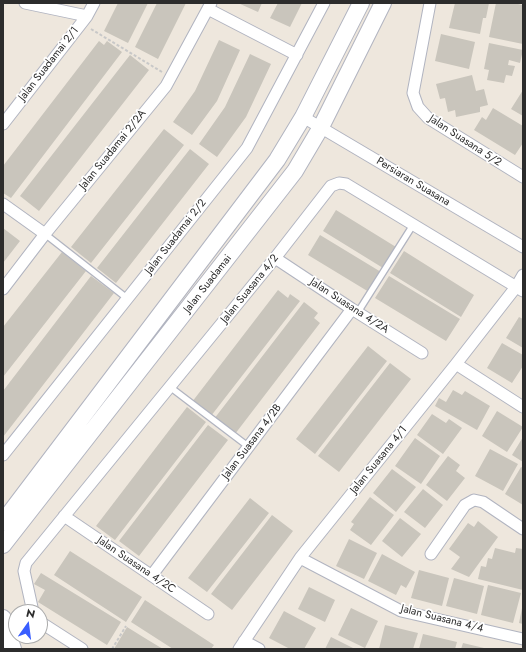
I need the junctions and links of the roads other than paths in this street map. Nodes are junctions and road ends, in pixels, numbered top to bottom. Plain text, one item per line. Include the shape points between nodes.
1 (25, 3) edge
2 (94, 3) edge
3 (324, 3) edge
4 (361, 3) edge
5 (383, 3) edge
6 (430, 3) edge
7 (209, 6) edge
8 (84, 19) junction
9 (297, 56) junction
10 (303, 117) junction
11 (3, 124) edge
12 (321, 127) junction
13 (523, 177) edge
14 (3, 204) edge
15 (413, 224) junction
16 (45, 234) junction
17 (523, 247) edge
18 (275, 258) junction
19 (523, 275) edge
20 (3, 289) edge
21 (519, 289) edge
22 (128, 299) junction
23 (355, 311) junction
24 (422, 353) dead end
25 (456, 364) junction
26 (170, 387) junction
27 (523, 407) edge
28 (249, 447) junction
29 (3, 455) edge
30 (64, 516) junction
31 (3, 522) edge
32 (523, 529) edge
33 (3, 545) edge
34 (431, 554) dead end
35 (300, 558) junction
36 (152, 575) junction
37 (31, 604) edge
38 (208, 614) dead end
39 (3, 618) edge
40 (48, 627) edge
41 (523, 639) edge
42 (241, 645) edge
43 (3, 647) edge
44 (6, 649) edge
45 (13, 649) edge
46 (82, 649) edge
47 (259, 649) edge

1 - 8 street
2 - 8 street, Jalan Suadamai 2/1
3 - 9 street, Jalan Suadamai 2/2
4 - 10 main road, Jalan Suadamai
5 - 12 main road, Jalan Suadamai
6 - 13 street, Jalan Suasana 5/2 via 413,93 418,107 428,118
7 - 9 street
7 - 16 street, Jalan Suadamai 2/2A via 166,86
8 - 11 street, Jalan Suadamai 2/1
9 - 22 street, Jalan Suadamai 2/2 via 247,148
10 - 12 street, Persiaran Suasana
10 - 31 main road, Jalan Suadamai via 277,160
12 - 17 street, Persiaran Suasana
12 - 33 main road, Jalan Suadamai via 278,194
14 - 16 street
15 - 18 street, Jalan Suasana 4/2 via 346,184 339,183 332,186
15 - 21 street, Jalan Suasana 4/2
15 - 23 lane
16 - 20 street, Jalan Suadamai 2/2A
16 - 22 lane
18 - 23 street, Jalan Suasana 4/2A
18 - 26 street, Jalan Suasana 4/2
19 - 21 street, Jalan Suasana 4/1
21 - 25 street, Jalan Suasana 4/1
22 - 29 street, Jalan Suadamai 2/2
23 - 24 street, Jalan Suasana 4/2A
23 - 28 street, Jalan Suasana 4/2B
25 - 27 street
25 - 35 street, Jalan Suasana 4/1
26 - 28 lane
26 - 30 street, Jalan Suasana 4/2
28 - 36 street, Jalan Suasana 4/2B
30 - 36 street, Jalan Suasana 4/2C
30 - 37 street, Jalan Suasana 4/2 via 26,563 24,571
32 - 34 street via 483,502 474,500 466,505
35 - 41 street, Jalan Suasana 4/4 via 401,611
35 - 42 street, Jalan Suasana 4/1
36 - 38 street, Jalan Suasana 4/2C
39 - 45 main road
40 - 46 street
42 - 47 street
43 - 44 main road

